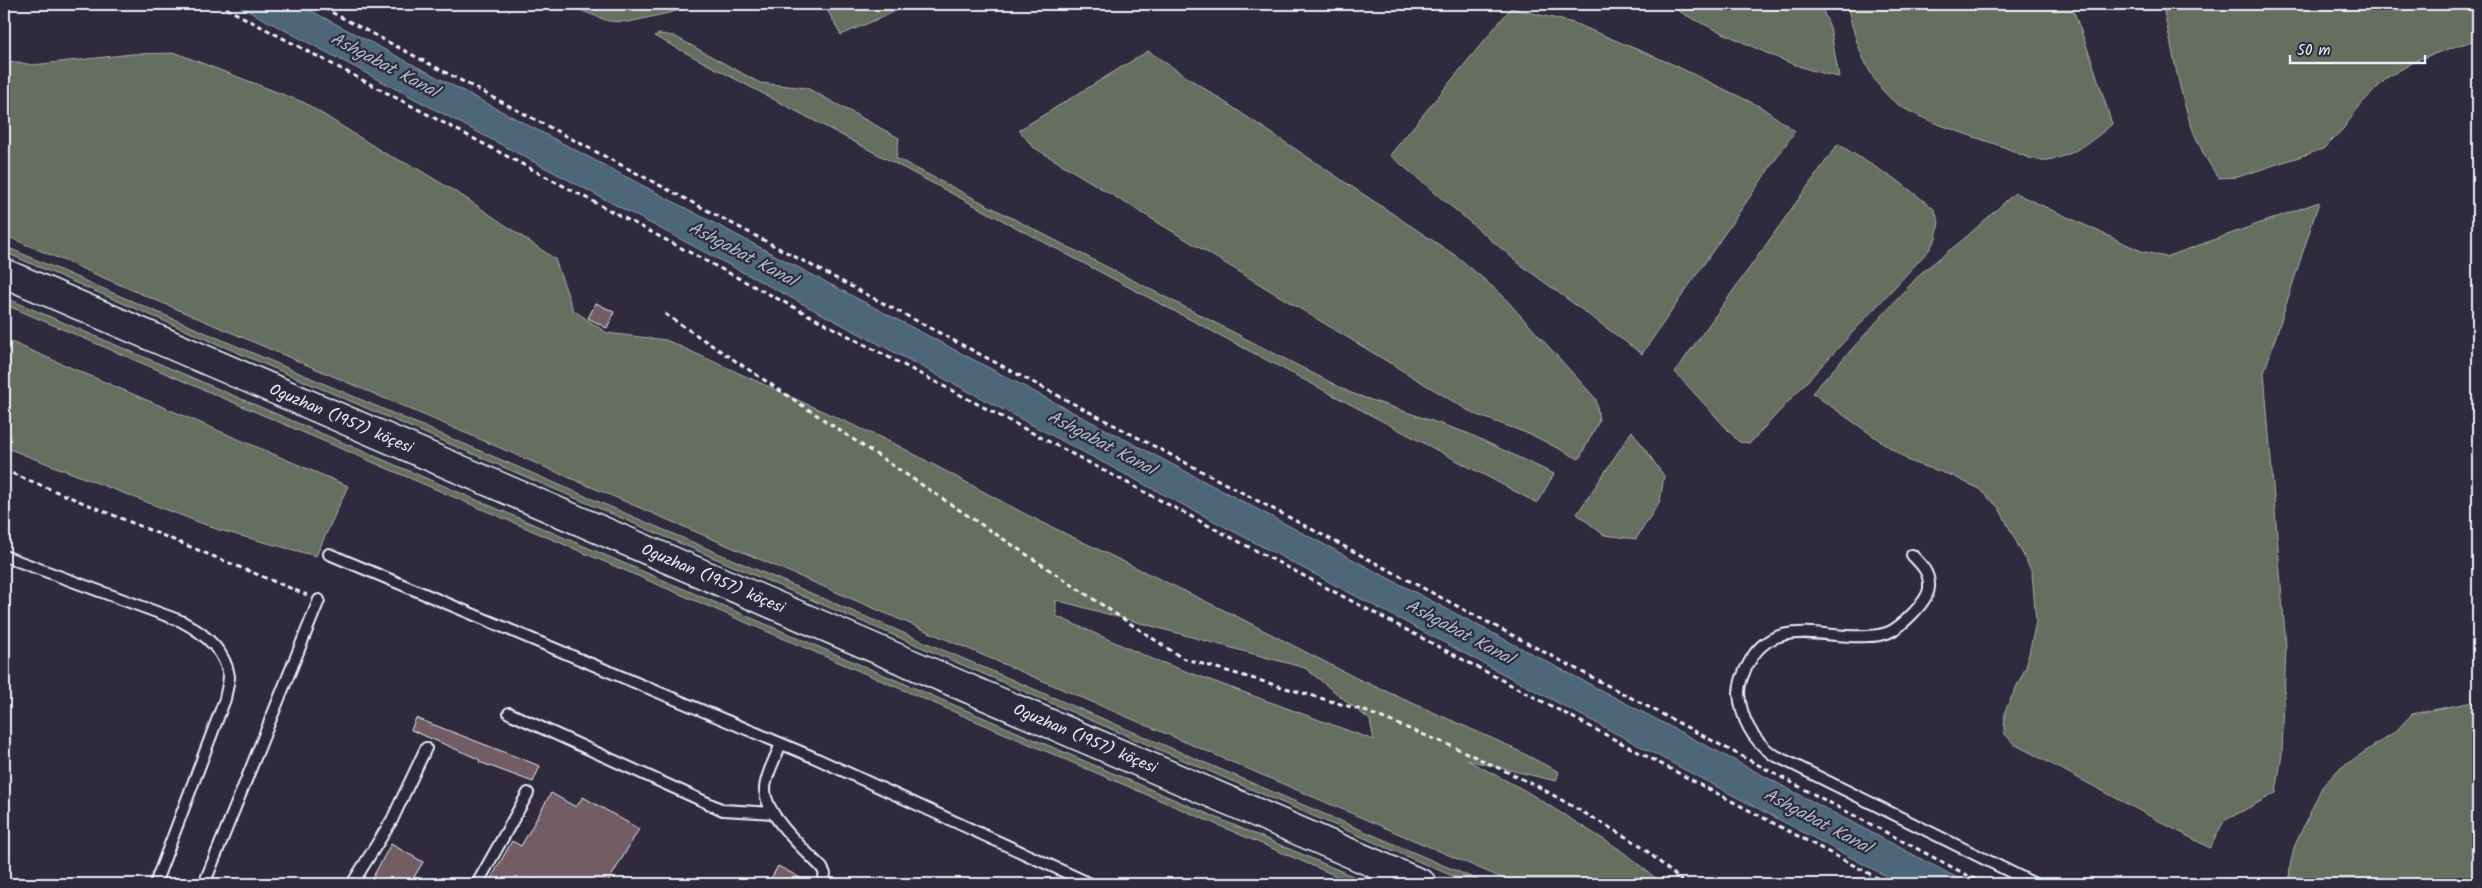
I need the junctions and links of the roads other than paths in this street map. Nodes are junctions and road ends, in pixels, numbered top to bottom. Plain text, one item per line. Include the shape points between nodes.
1 (4, 273) edge
2 (329, 554) dead end
3 (1912, 555) dead end
4 (4, 556) edge
5 (319, 600) road end
6 (509, 713) dead end
7 (781, 744) junction
8 (426, 748) dead end
9 (528, 793) dead end
10 (773, 813) junction
11 (1086, 883) edge
12 (155, 884) edge
13 (204, 884) edge
14 (352, 884) edge
15 (477, 884) edge
16 (822, 884) edge
17 (1422, 884) edge
18 (2036, 884) edge

1 - 17 main road, Oguzhan (1957) köçesi
2 - 7 lane
3 - 18 lane via 1923,567 1930,589 1900,626 1888,633 1866,637 1795,632 1780,634 1765,642 1742,674 1740,705 1748,728 1759,744 1772,754
4 - 12 lane via 181,621 215,646 224,662 229,677 225,699
5 - 13 lane
6 - 10 lane via 723,810
7 - 10 lane via 765,785 765,797
7 - 11 lane
8 - 14 lane via 392,820
9 - 15 lane
10 - 16 lane via 822,868 825,874

